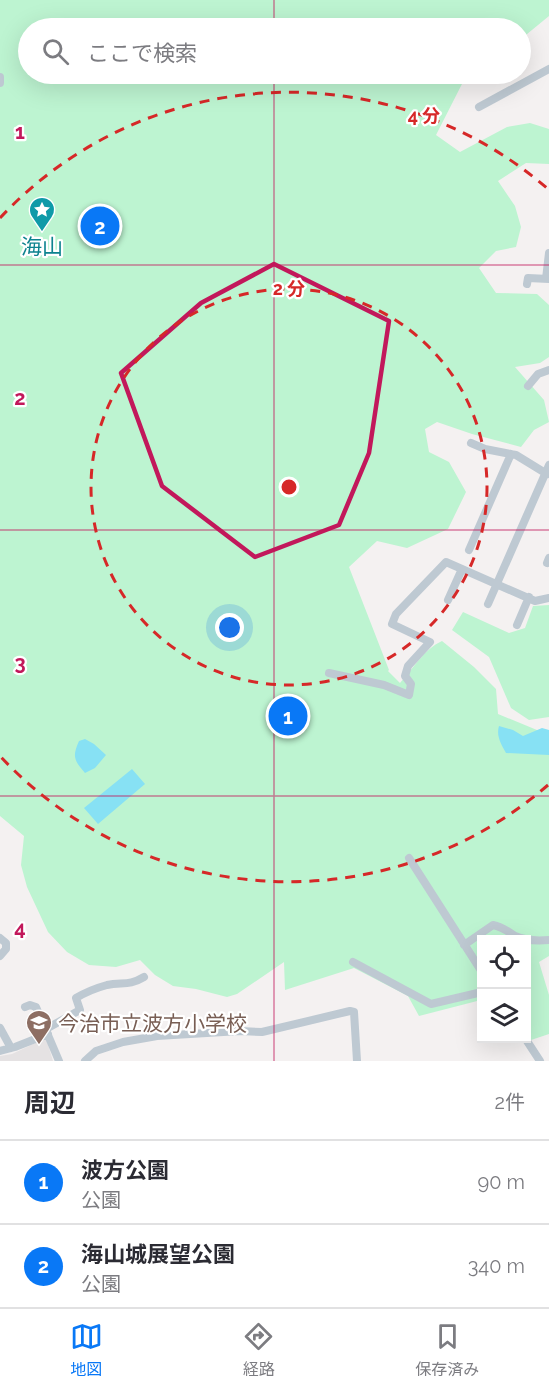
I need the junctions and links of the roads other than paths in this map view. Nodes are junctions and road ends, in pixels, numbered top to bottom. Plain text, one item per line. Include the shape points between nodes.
1 (549, 69) edge
2 (0, 77) edge
3 (531, 79) edge
4 (0, 83) edge
5 (521, 84) edge
6 (479, 107) dead end
7 (549, 254) edge
8 (548, 279) edge
9 (527, 284) dead end
10 (549, 370) edge
11 (528, 386) dead end
12 (471, 443) dead end
13 (512, 454) junction
14 (548, 471) edge
15 (469, 549) dead end
16 (462, 568) junction
17 (497, 583) junction
18 (529, 597) junction
19 (549, 598) edge
20 (448, 600) dead end
21 (488, 604) dead end
22 (517, 625) dead end
23 (329, 673) dead end
24 (409, 858) dead end
25 (0, 938) edge
26 (549, 940) edge
27 (464, 945) junction
28 (0, 956) edge
29 (353, 962) dead end
30 (477, 964) edge
31 (144, 977) dead end
32 (477, 993) edge
33 (25, 1007) dead end
34 (0, 1028) edge
35 (47, 1031) junction
36 (528, 1043) edge
37 (11, 1048) junction
38 (0, 1051) edge
39 (58, 1061) edge
40 (85, 1061) edge
41 (357, 1061) edge
42 (540, 1061) edge

1 - 3 street
2 - 4 street
5 - 6 street
7 - 8 street
8 - 9 street via 528,278
10 - 11 street via 538,374
12 - 13 street
13 - 14 street
13 - 15 street
14 - 17 street
16 - 17 street
16 - 20 street
16 - 23 street via 446,562 396,614 392,624 430,642 408,666 405,676 411,684 409,695 384,685
17 - 18 street
17 - 21 street
18 - 19 street via 535,601
18 - 22 street
24 - 27 street
25 - 28 street via 6,949
26 - 27 street via 534,942 493,925
27 - 30 street
29 - 32 street via 431,1004
31 - 35 street via 133,984 86,991 76,998 80,1010
33 - 35 street via 36,1007
34 - 37 street
35 - 37 street
35 - 39 street
36 - 42 street
37 - 38 street
40 - 41 street via 96,1052 123,1042 157,1036 262,1032 350,1011 354,1011

